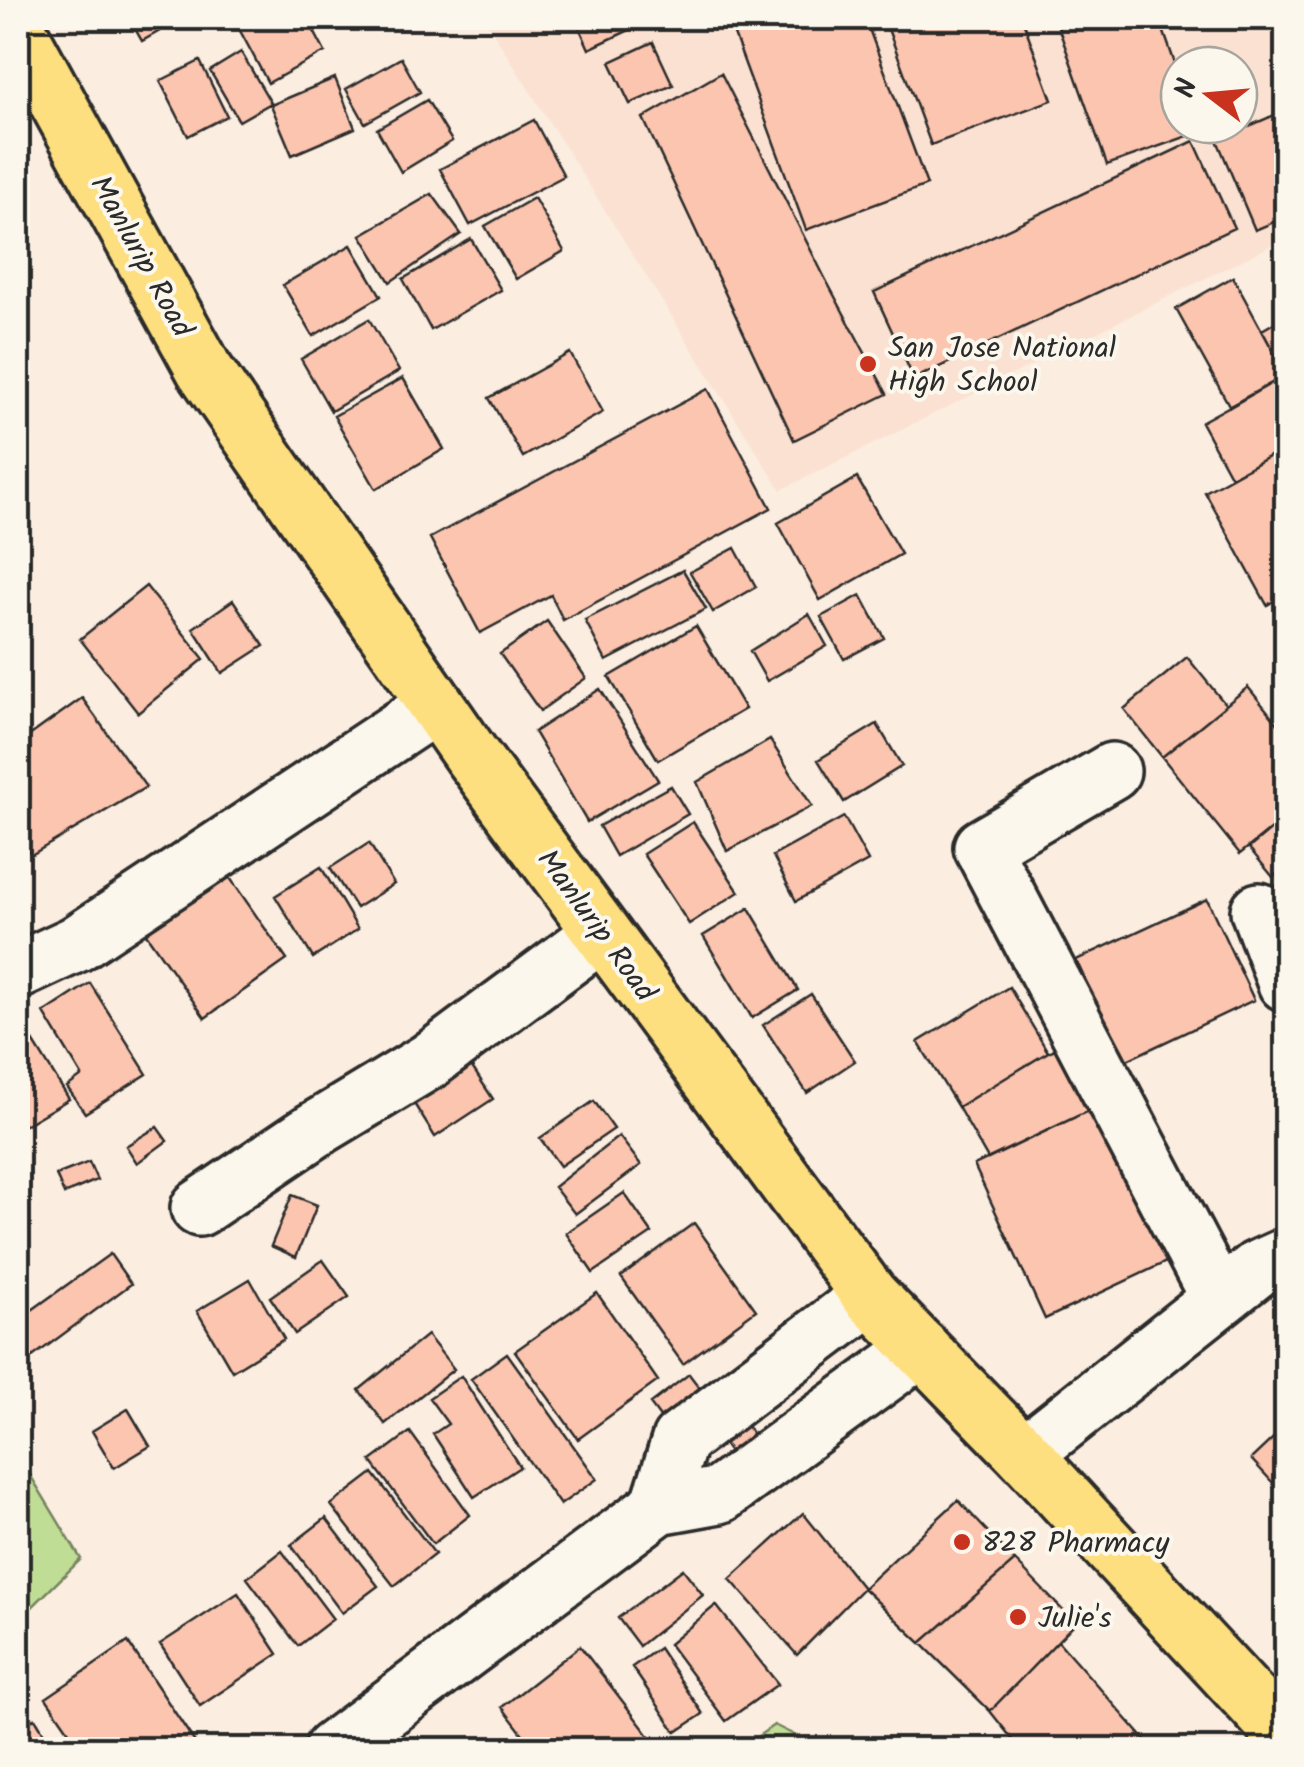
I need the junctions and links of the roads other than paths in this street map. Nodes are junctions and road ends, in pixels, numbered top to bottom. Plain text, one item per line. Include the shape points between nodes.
1 (24, 18) edge
2 (18, 26) edge
3 (436, 705) junction
4 (1112, 772) dead end
5 (1259, 911) dead end
6 (602, 933) junction
7 (18, 970) edge
8 (1286, 984) edge
9 (199, 1208) dead end
10 (1286, 1256) edge
11 (870, 1296) junction
12 (1219, 1299) junction
13 (921, 1348) junction
14 (1024, 1454) junction
15 (659, 1506) junction
16 (1286, 1737) edge
17 (332, 1750) edge

1 - 2 street
2 - 3 main road, Manlurip Road via 204,370
3 - 6 main road, Manlurip Road
3 - 7 street via 76,944
4 - 12 street via 982,847
5 - 8 street
6 - 9 street via 430,1060
6 - 11 main road, Manlurip Road
10 - 12 street
11 - 13 main road, Manlurip Road
11 - 15 street via 680,1440
12 - 14 street
13 - 14 main road, Manlurip Road
13 - 15 street via 720,1495
14 - 16 main road, Manlurip Road
15 - 17 street

